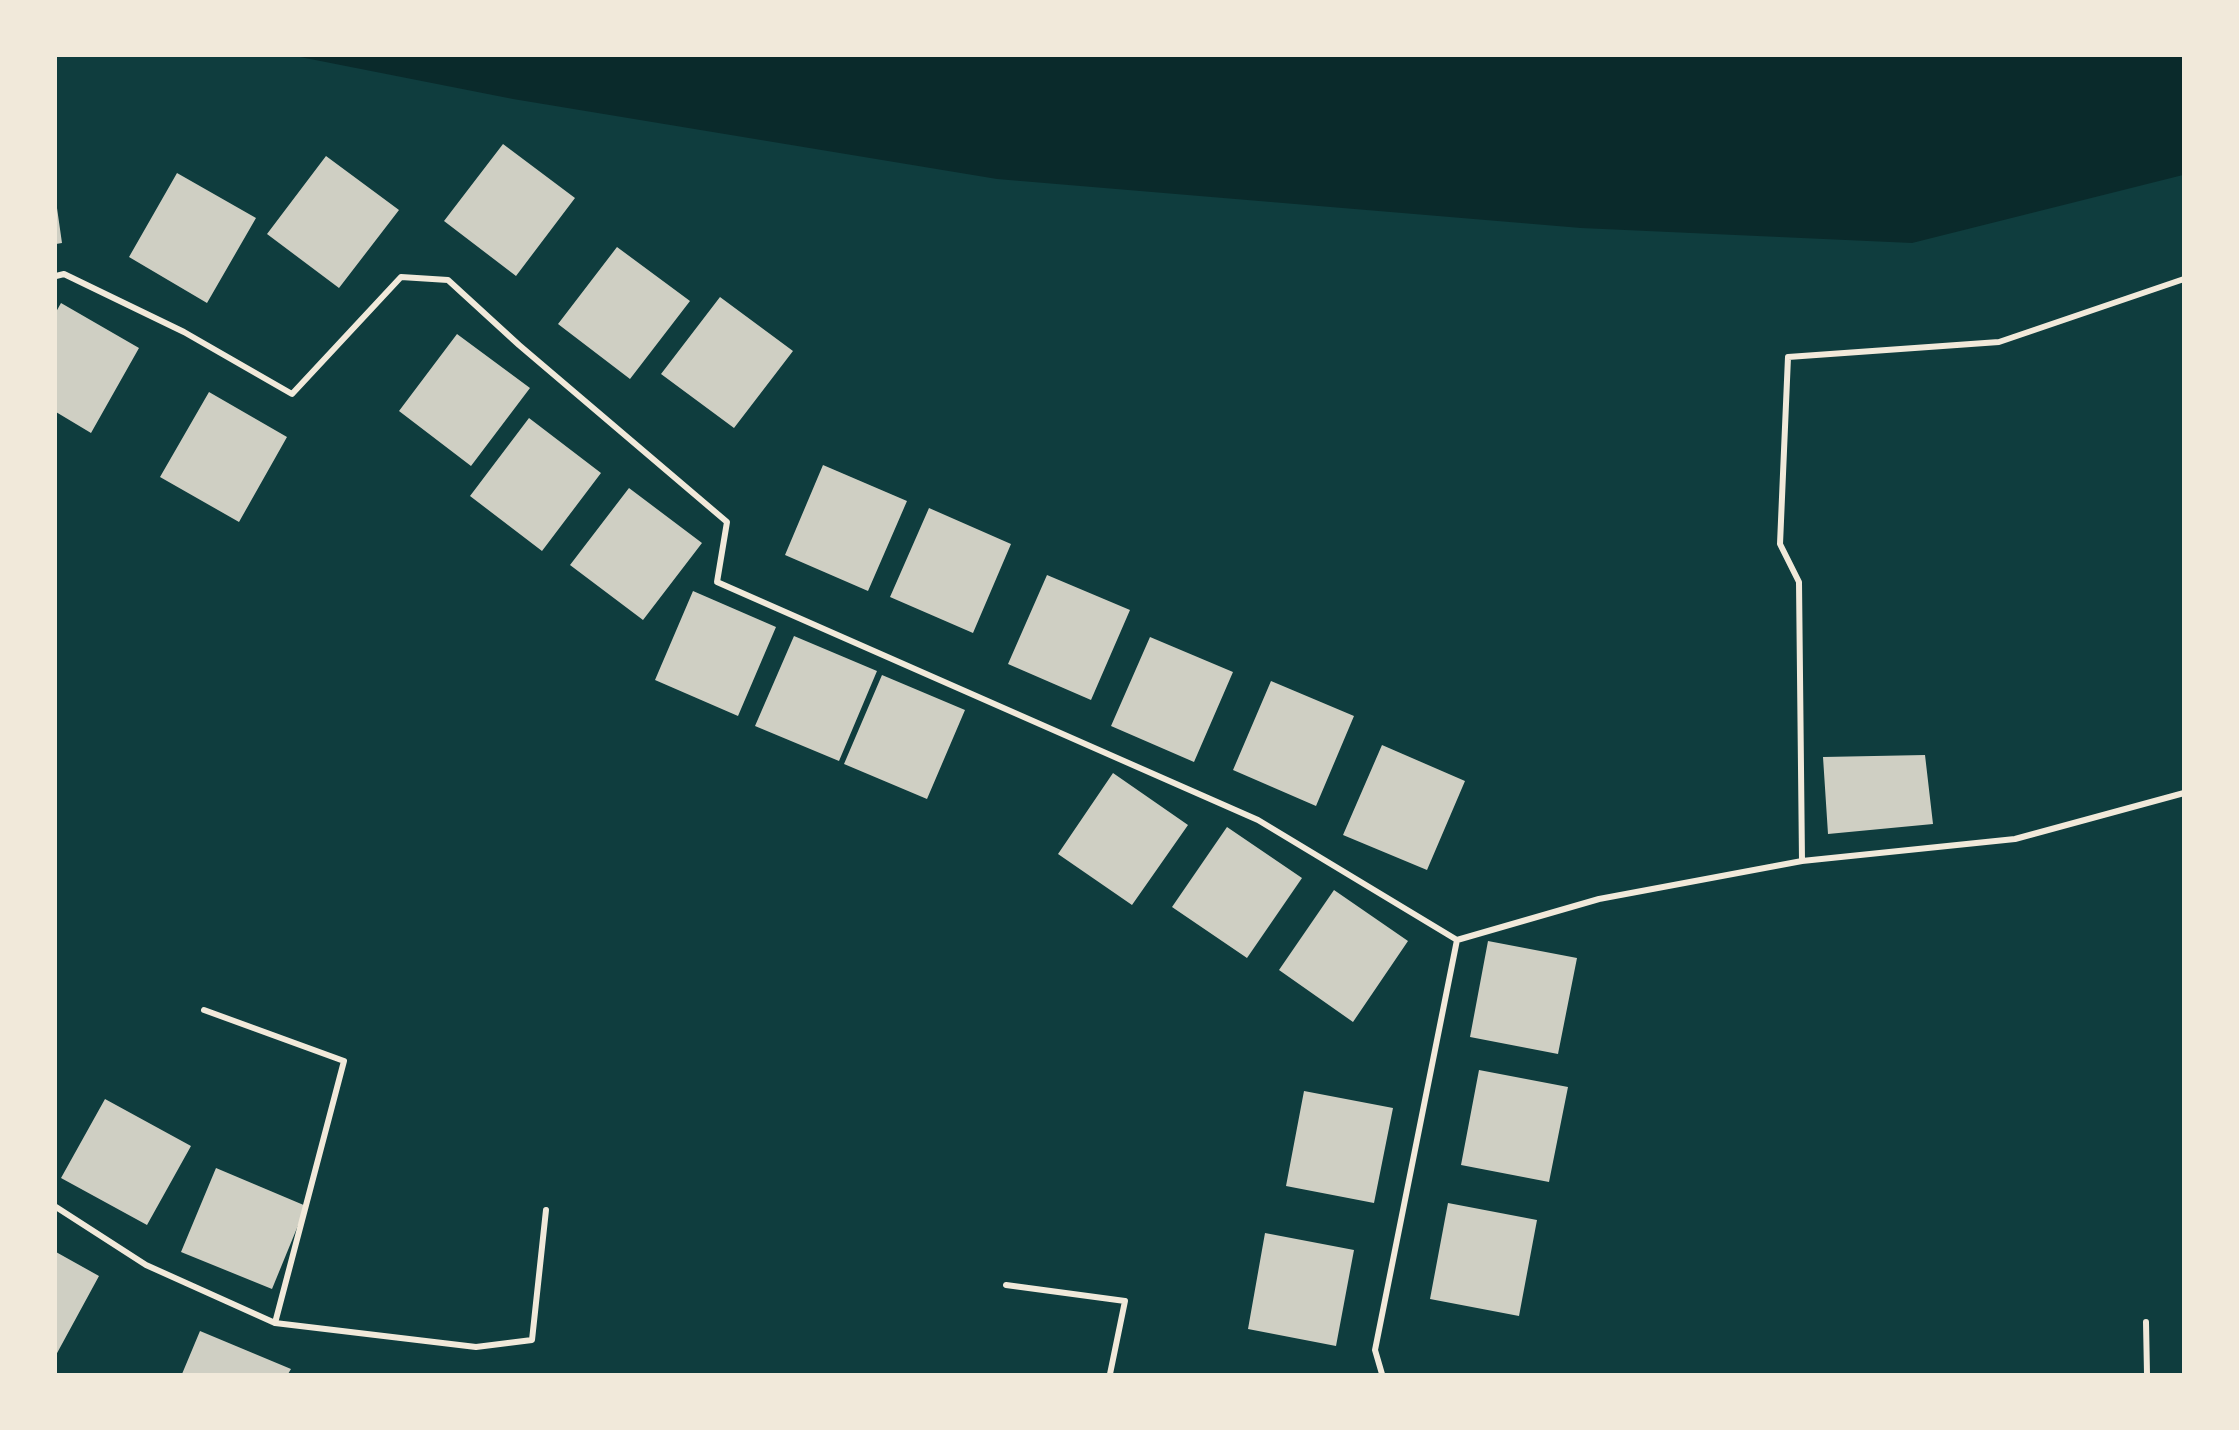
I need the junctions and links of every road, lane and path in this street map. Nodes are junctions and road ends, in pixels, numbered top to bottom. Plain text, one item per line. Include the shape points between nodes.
1 (56, 276) edge
2 (2184, 279) edge
3 (2184, 793) edge
4 (1802, 861) junction
5 (1457, 940) junction
6 (204, 1010) dead end
7 (56, 1207) edge
8 (546, 1210) dead end
9 (1006, 1285) dead end
10 (2146, 1322) dead end
11 (275, 1323) junction
12 (1110, 1374) edge
13 (1382, 1374) edge
14 (2147, 1374) edge

1 - 5 street via 64,274 184,332 292,394 401,276 448,280 727,522 717,582 1258,820
2 - 4 street via 1999,342 1788,357 1780,544 1799,582
3 - 4 street via 2015,839
4 - 5 street via 1599,899
5 - 13 street via 1375,1350
6 - 11 street via 344,1061
7 - 11 street via 146,1265
8 - 11 street via 532,1340 476,1347
9 - 12 street via 1125,1301
10 - 14 street

